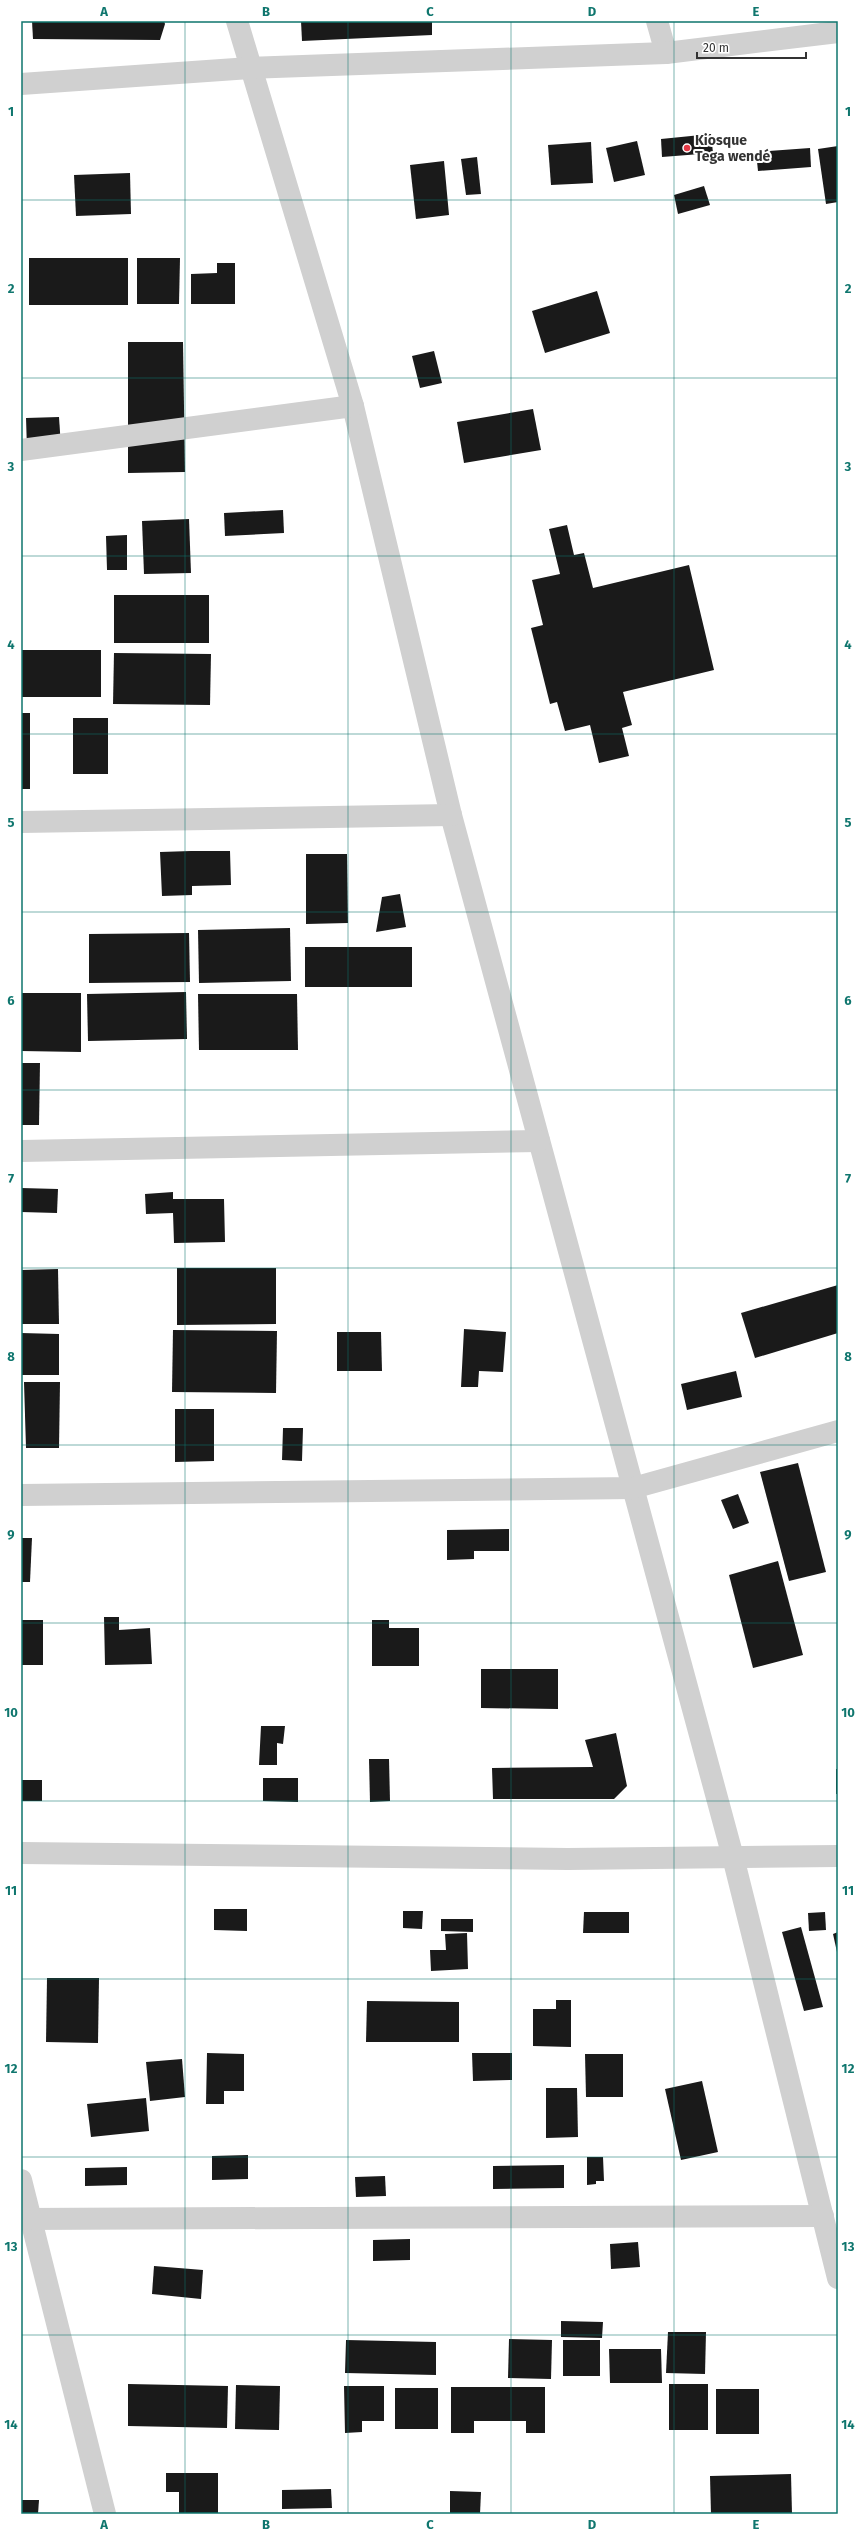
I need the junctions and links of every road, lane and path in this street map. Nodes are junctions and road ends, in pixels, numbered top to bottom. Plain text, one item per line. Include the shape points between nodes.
1 (237, 21) edge
2 (657, 21) edge
3 (838, 32) edge
4 (666, 53) junction
5 (250, 68) junction
6 (21, 84) edge
7 (352, 406) junction
8 (21, 450) edge
9 (451, 815) junction
10 (21, 822) edge
11 (539, 1141) junction
12 (21, 1151) edge
13 (838, 1431) edge
14 (633, 1488) junction
15 (21, 1494) edge
16 (21, 1853) edge
17 (838, 1856) edge
18 (733, 1857) junction
19 (21, 2180) edge
20 (823, 2216) junction
21 (27, 2219) edge
22 (838, 2278) edge
23 (105, 2514) edge

1 - 5 street
2 - 4 street
3 - 4 street
4 - 5 street
5 - 6 street
5 - 7 street
7 - 8 street
7 - 9 street
9 - 10 street
9 - 11 street
11 - 12 street
11 - 14 street
13 - 14 street
14 - 15 street
14 - 18 street
16 - 18 street via 568,1859
17 - 18 street
18 - 20 street
19 - 21 street
20 - 21 street
20 - 22 street
21 - 23 street

